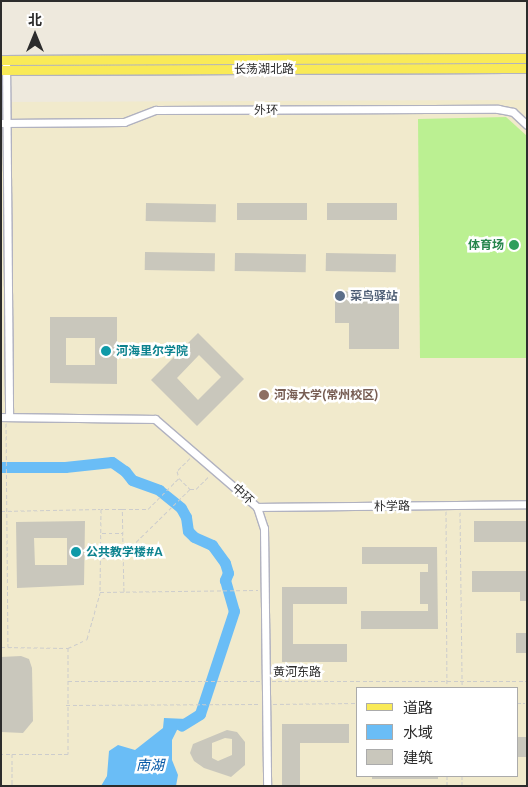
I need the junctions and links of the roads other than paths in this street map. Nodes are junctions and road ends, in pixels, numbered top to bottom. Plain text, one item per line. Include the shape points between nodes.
1 (527, 58) edge
2 (4, 65) edge
3 (527, 68) edge
4 (4, 123) edge
5 (527, 125) edge
6 (6, 417) edge
7 (527, 504) edge
8 (257, 507) junction
9 (266, 786) edge

1 - 2 main road, 长荡湖北路
2 - 3 main road, 长荡湖北路
2 - 4 lane
4 - 5 lane, 外环 via 124,122 156,110 498,109 513,112
4 - 6 lane
6 - 8 lane, 中环 via 145,416 164,424
7 - 8 lane, 朴学路
8 - 9 lane, 中环 via 264,528

